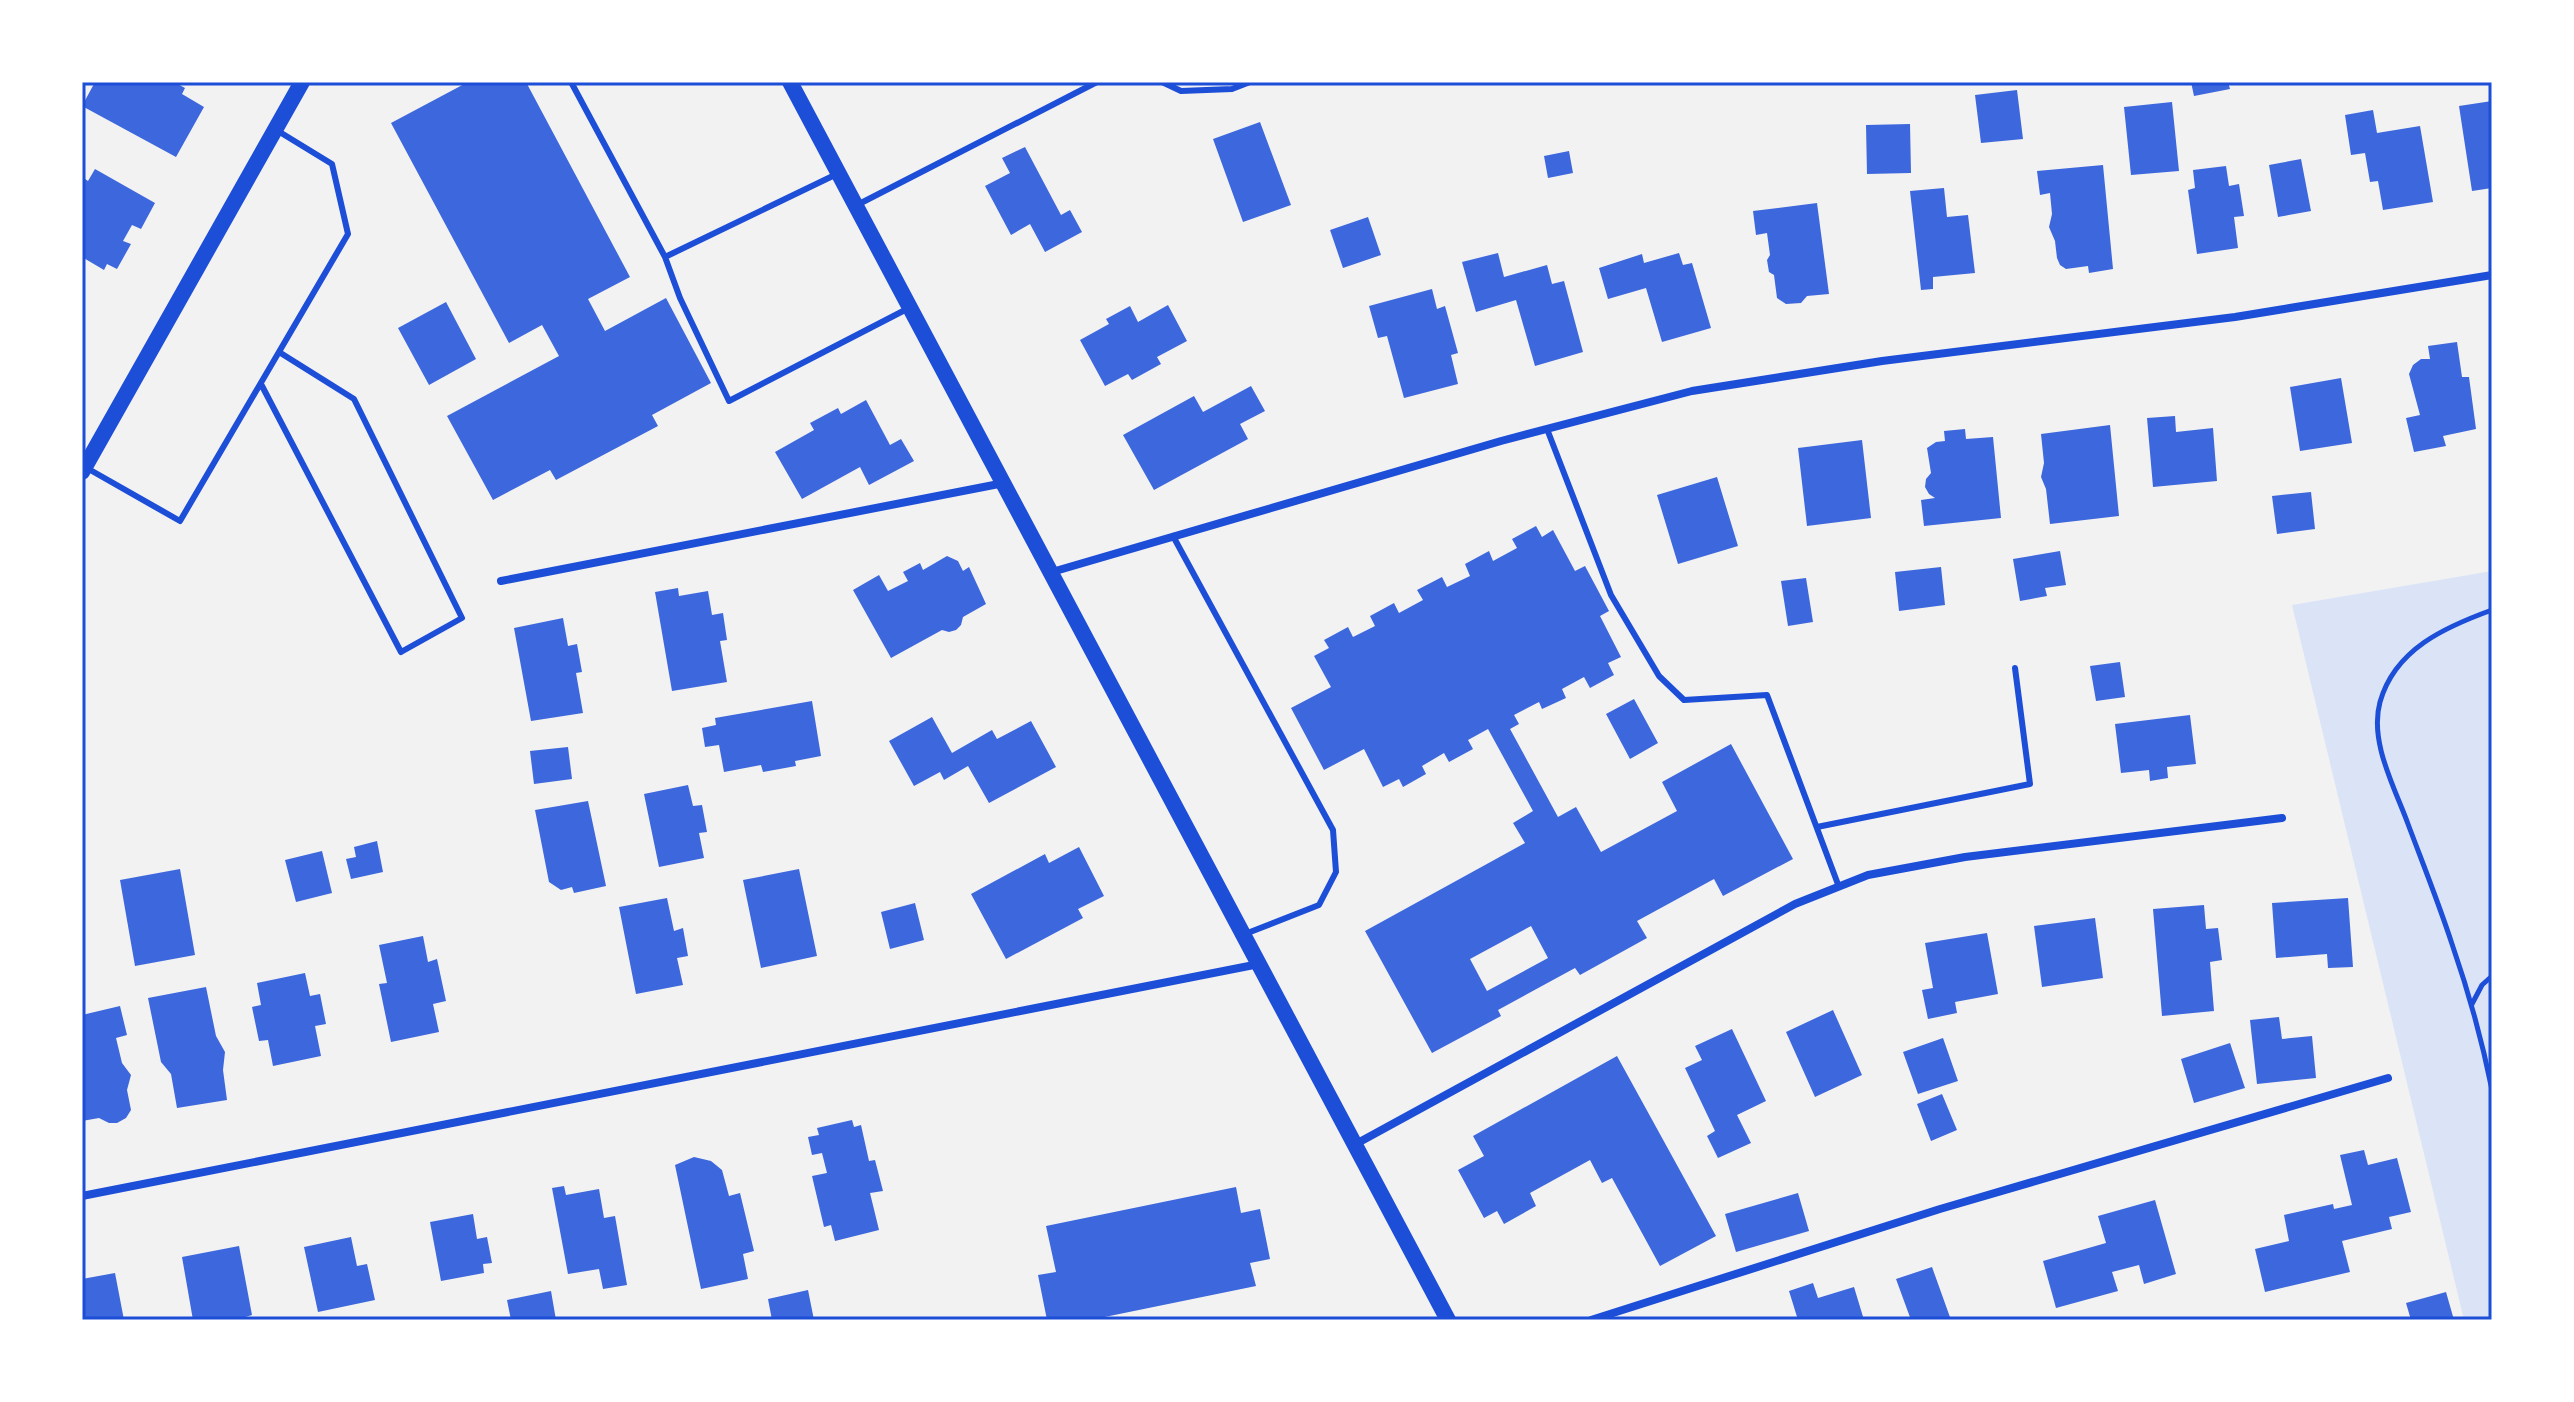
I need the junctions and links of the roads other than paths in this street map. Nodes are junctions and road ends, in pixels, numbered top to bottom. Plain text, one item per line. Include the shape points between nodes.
1 (302, 82) edge
2 (571, 82) edge
3 (790, 82) edge
4 (1097, 82) edge
5 (1162, 82) edge
6 (1250, 82) edge
7 (275, 129) junction
8 (839, 173) junction
9 (855, 205) junction
10 (665, 257) junction
11 (2492, 275) edge
12 (911, 308) junction
13 (279, 352) junction
14 (261, 384) junction
15 (1547, 429) junction
16 (83, 470) edge
17 (1004, 482) junction
18 (1173, 536) junction
19 (1052, 572) junction
20 (501, 581) dead end
21 (2015, 668) dead end
22 (2282, 818) dead end
23 (1817, 827) junction
24 (1839, 887) junction
25 (1244, 935) junction
26 (1260, 964) junction
27 (2388, 1078) dead end
28 (1354, 1145) junction
29 (82, 1196) edge
30 (1448, 1320) edge
31 (1591, 1320) edge

1 - 7 main road
2 - 10 lane
3 - 8 main road
4 - 9 lane
5 - 6 lane via 1181,91 1232,89
7 - 13 lane via 332,164 348,234
7 - 16 main road
8 - 9 main road
8 - 10 lane
9 - 12 main road
10 - 12 lane via 729,401
11 - 15 street via 2235,317 1882,361 1692,391
12 - 17 main road
13 - 14 lane
13 - 14 lane via 354,399 462,618 401,652
14 - 16 lane via 180,521
15 - 18 street
15 - 23 lane via 1611,595 1659,676 1684,700 1767,695
17 - 19 main road
17 - 20 street
18 - 19 street
18 - 25 lane via 1333,830 1336,872 1319,905
19 - 25 main road
21 - 23 lane via 2030,784
22 - 24 street via 1965,857 1868,875
23 - 24 lane
24 - 28 street via 1795,904
25 - 26 main road
26 - 28 main road
26 - 29 street
27 - 31 street via 1940,1209
28 - 30 main road

